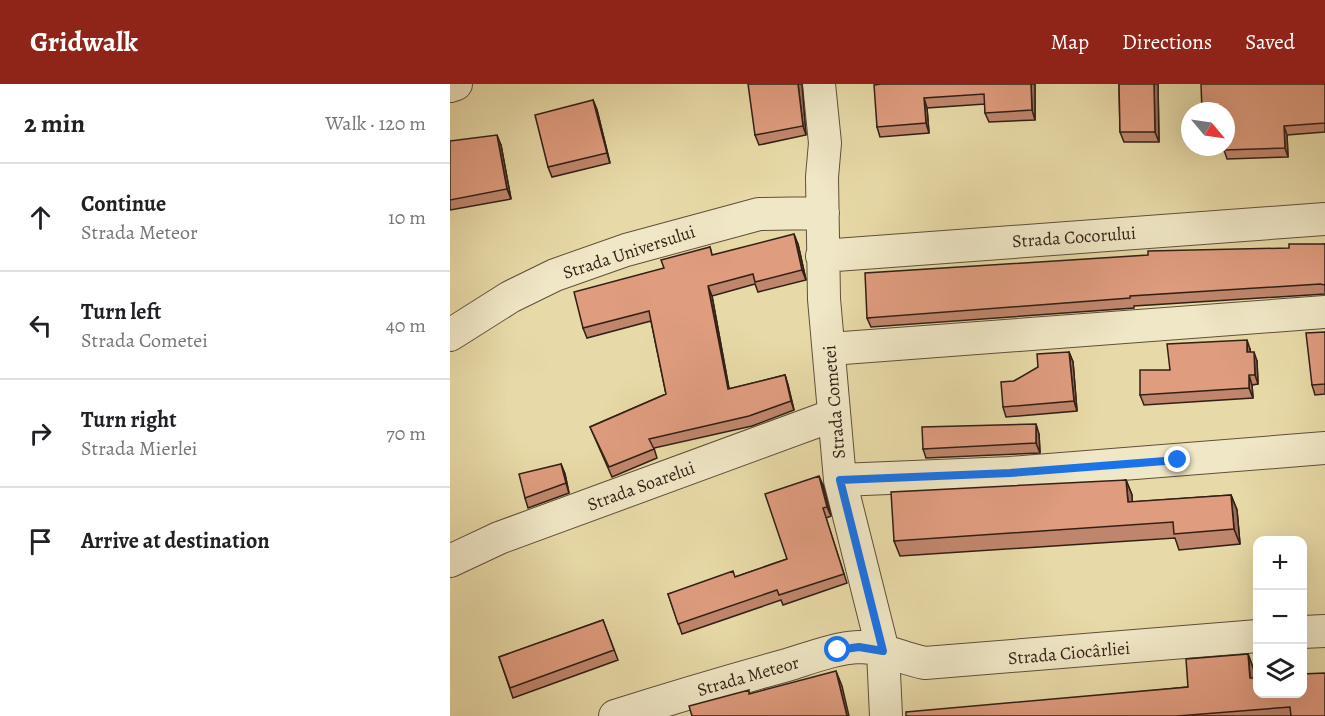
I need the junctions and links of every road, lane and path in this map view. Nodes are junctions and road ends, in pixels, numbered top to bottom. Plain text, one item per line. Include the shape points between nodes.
1 (456, 84) edge
2 (819, 84) edge
3 (450, 86) edge
4 (823, 213) junction
5 (1325, 219) edge
6 (822, 256) junction
7 (1325, 312) edge
8 (450, 335) edge
9 (830, 349) junction
10 (834, 415) junction
11 (1325, 448) edge
12 (840, 480) junction
13 (450, 561) edge
14 (1325, 631) edge
15 (1307, 633) edge
16 (1253, 636) edge
17 (883, 651) junction
18 (615, 716) edge
19 (886, 716) edge

1 - 3 street
2 - 4 street, Strada Cometei via 825,143
4 - 6 street, Strada Cometei
4 - 8 street, Strada Universului via 759,214 626,250 528,288
5 - 6 street, Strada Cocorului
6 - 9 street, Strada Cometei
7 - 9 street
9 - 10 street, Strada Cometei
10 - 12 street, Strada Cometei
10 - 13 street, Strada Soarelui via 509,534
11 - 12 street via 1010,473
12 - 17 street, Strada Cometei
14 - 15 street
16 - 17 street, Strada Ciocârliei via 925,663
17 - 18 street, Strada Meteor via 859,647 838,650
17 - 19 street, Strada Cometei

